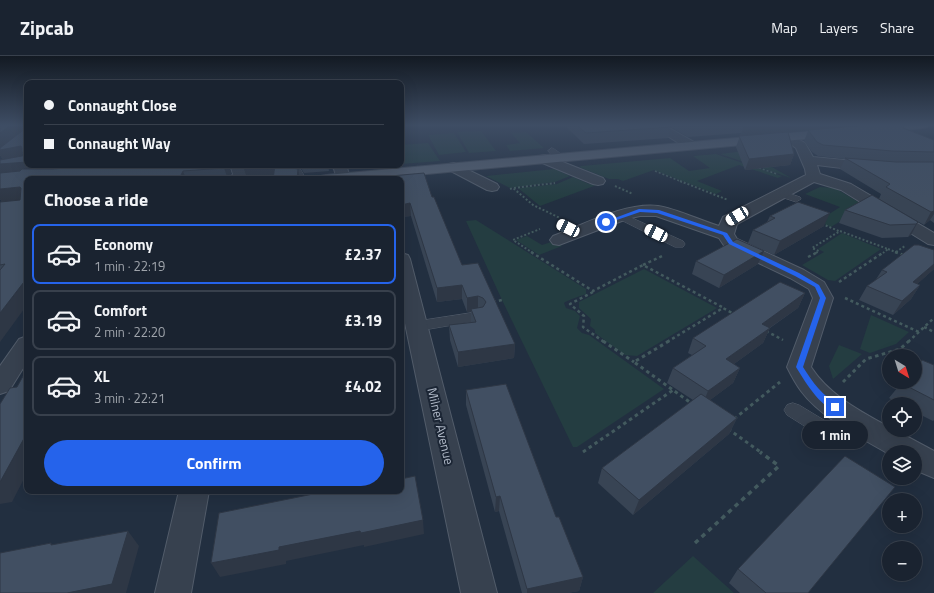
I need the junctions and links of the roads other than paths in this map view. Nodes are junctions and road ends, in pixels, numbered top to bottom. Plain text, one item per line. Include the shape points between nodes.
1 (635, 150) edge
2 (802, 150) edge
3 (552, 156) junction
4 (454, 167) junction
5 (934, 169) edge
6 (339, 171) edge
7 (373, 176) edge
8 (387, 176) edge
9 (598, 181) dead end
10 (800, 182) junction
11 (492, 187) road end
12 (621, 216) junction
13 (558, 222) road end
14 (578, 233) junction
15 (725, 234) junction
16 (559, 240) dead end
17 (934, 240) edge
18 (679, 244) dead end
19 (404, 271) edge
20 (477, 317) edge
21 (418, 326) junction
22 (24, 349) edge
23 (0, 385) edge
24 (793, 410) dead end
25 (857, 422) junction
26 (898, 445) edge
27 (922, 459) edge
28 (934, 466) edge
29 (193, 494) edge
30 (172, 593) edge
31 (479, 593) edge

1 - 3 main road
2 - 10 street
3 - 4 main road
3 - 9 street via 580,174
4 - 8 main road
4 - 11 street
5 - 10 street via 881,169
6 - 7 main road
10 - 15 street via 729,221
10 - 17 street via 846,187
12 - 14 street
12 - 15 street via 639,210 658,212
12 - 18 lane
13 - 14 street
14 - 16 street
15 - 25 street via 731,243 788,270 825,292 802,360 810,385 824,400
19 - 21 street, Milner Avenue
20 - 21 lane
21 - 31 street, Milner Avenue
22 - 23 street
24 - 25 lane via 836,442
25 - 26 street
27 - 28 street
29 - 30 street

